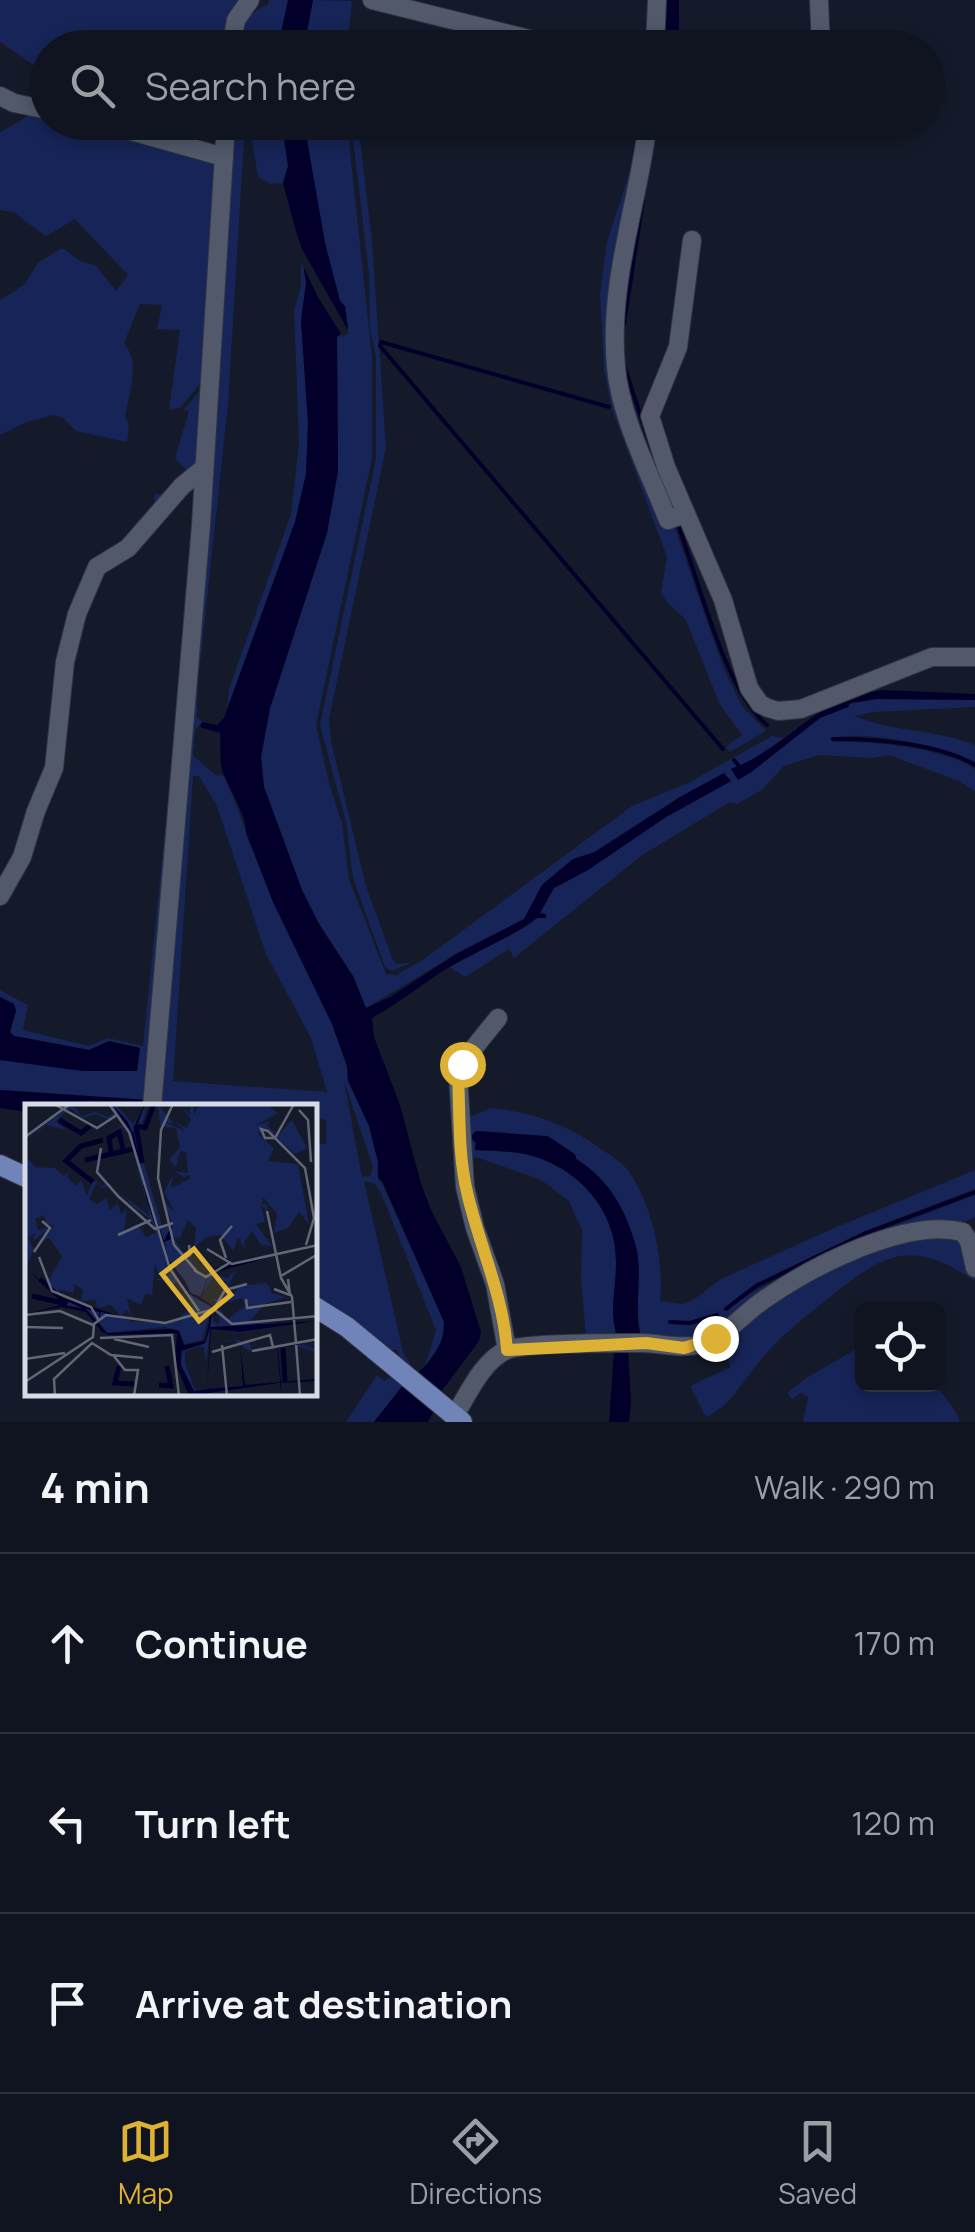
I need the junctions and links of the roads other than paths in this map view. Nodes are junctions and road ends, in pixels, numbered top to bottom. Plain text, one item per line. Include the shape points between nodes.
1 (250, 0) edge
2 (372, 0) edge
3 (657, 0) edge
4 (820, 0) edge
5 (234, 30) edge
6 (493, 30) edge
7 (656, 30) edge
8 (821, 30) edge
9 (0, 96) edge
10 (30, 106) edge
11 (170, 140) edge
12 (225, 140) edge
13 (646, 140) edge
14 (224, 157) junction
15 (692, 240) dead end
16 (204, 468) junction
17 (676, 517) junction
18 (975, 656) edge
19 (0, 896) edge
20 (498, 1018) dead end
21 (152, 1102) edge
22 (0, 1165) edge
23 (25, 1177) edge
24 (969, 1227) edge
25 (975, 1268) edge
26 (318, 1309) edge
27 (507, 1350) junction
28 (452, 1414) edge

1 - 5 street
2 - 6 street
3 - 7 street
4 - 8 street
9 - 10 street
11 - 14 street
12 - 14 street
13 - 17 street via 618,277 616,368 632,426
14 - 16 street
15 - 17 street via 678,347 650,416
16 - 19 street via 93,577 65,662 54,768 22,857
16 - 21 street
17 - 18 street via 723,600 748,688 768,708 810,706 932,657
20 - 27 street via 462,1064 459,1086 465,1187 496,1284
22 - 23 main road
24 - 25 street
24 - 27 street via 906,1234 829,1263 704,1343
26 - 28 main road
27 - 28 street

